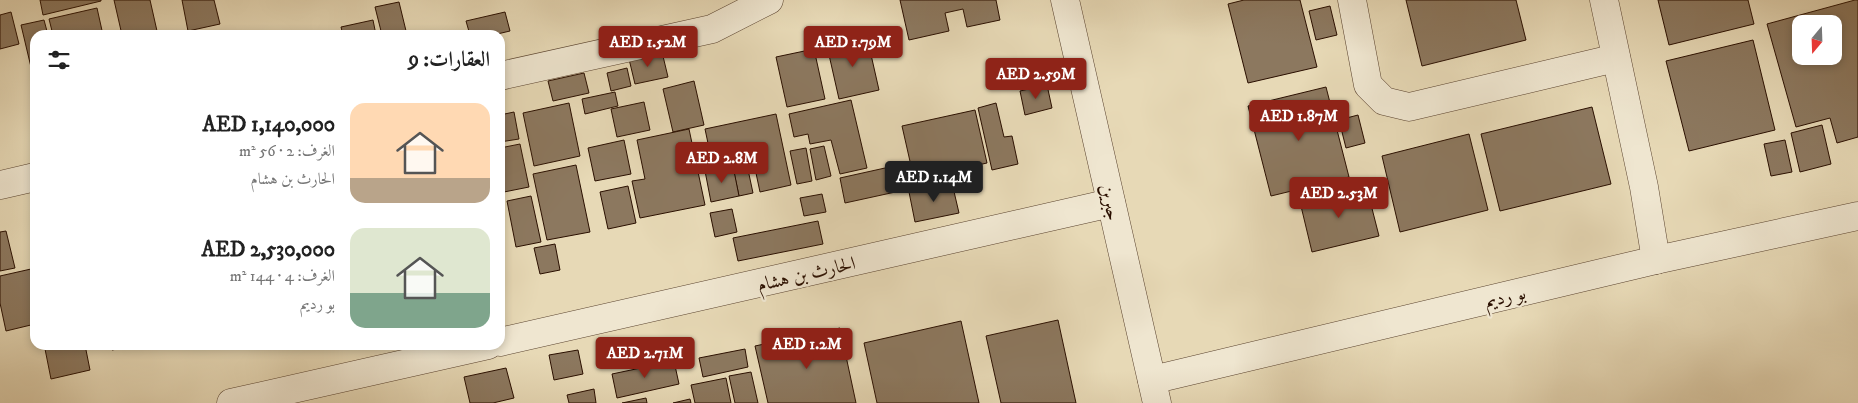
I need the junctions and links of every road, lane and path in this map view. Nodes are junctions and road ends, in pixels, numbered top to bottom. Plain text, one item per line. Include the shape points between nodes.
1 (769, 0) edge
2 (1066, 0) edge
3 (1352, 0) edge
4 (1604, 0) edge
5 (1616, 58) junction
6 (505, 75) edge
7 (30, 178) edge
8 (0, 185) edge
9 (1111, 203) junction
10 (1858, 216) edge
11 (1656, 260) junction
12 (505, 341) edge
13 (467, 350) edge
14 (1154, 392) edge
15 (243, 402) edge

1 - 6 street via 712,29
2 - 9 street, جبرين
3 - 5 street via 1368,85 1384,101 1409,107
4 - 5 street
5 - 11 street
7 - 8 street
9 - 12 street, الحارث بن هشام
9 - 14 street, جبرين
10 - 11 street, بو رديم
11 - 14 street, بو رديم
13 - 15 street

